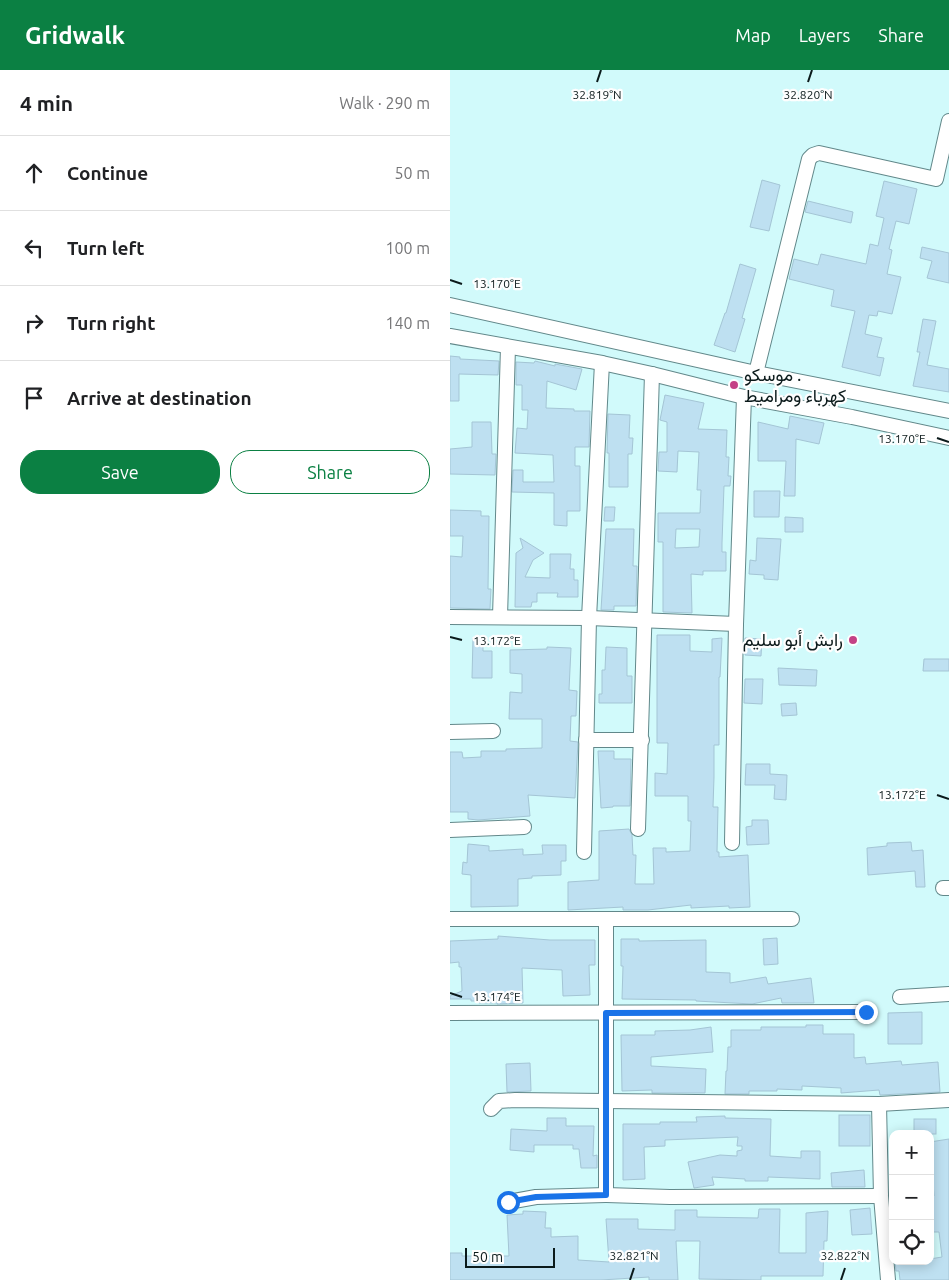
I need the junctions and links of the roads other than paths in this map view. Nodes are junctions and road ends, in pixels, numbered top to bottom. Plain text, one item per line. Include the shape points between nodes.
1 (949, 121) edge
2 (450, 305) edge
3 (450, 336) edge
4 (508, 347) junction
5 (602, 363) junction
6 (756, 373) junction
7 (652, 374) junction
8 (744, 397) junction
9 (949, 411) edge
10 (949, 438) edge
11 (450, 617) edge
12 (500, 617) junction
13 (589, 618) junction
14 (646, 620) junction
15 (736, 624) junction
16 (493, 731) dead end
17 (450, 732) edge
18 (586, 740) junction
19 (642, 740) junction
20 (524, 828) dead end
21 (638, 829) dead end
22 (450, 830) edge
23 (732, 843) dead end
24 (584, 852) dead end
25 (450, 919) edge
26 (792, 919) dead end
27 (606, 920) junction
28 (949, 994) edge
29 (900, 997) dead end
30 (866, 1012) dead end
31 (450, 1013) edge
32 (606, 1013) junction
33 (949, 1100) edge
34 (606, 1102) junction
35 (879, 1104) junction
36 (491, 1109) dead end
37 (606, 1195) junction
38 (881, 1196) junction
39 (508, 1202) dead end
40 (888, 1280) edge

1 - 6 street via 936,179 820,153 809,159
2 - 6 street
3 - 4 street
4 - 5 street
4 - 12 street
5 - 7 street
5 - 13 street
6 - 9 street
7 - 8 street
7 - 14 street
8 - 10 street
8 - 15 street
11 - 12 street
12 - 13 street
13 - 14 street
13 - 18 street
14 - 15 street
14 - 19 street
15 - 23 street
16 - 17 street
18 - 19 street
18 - 24 street
19 - 21 street
20 - 22 street
25 - 27 street
26 - 27 street
27 - 32 street
28 - 29 street
30 - 32 street
31 - 32 street
32 - 34 street
33 - 35 street
34 - 35 street
34 - 36 street via 515,1100 499,1101
34 - 37 street
35 - 38 street
37 - 38 street
37 - 39 street via 536,1197
38 - 40 street

